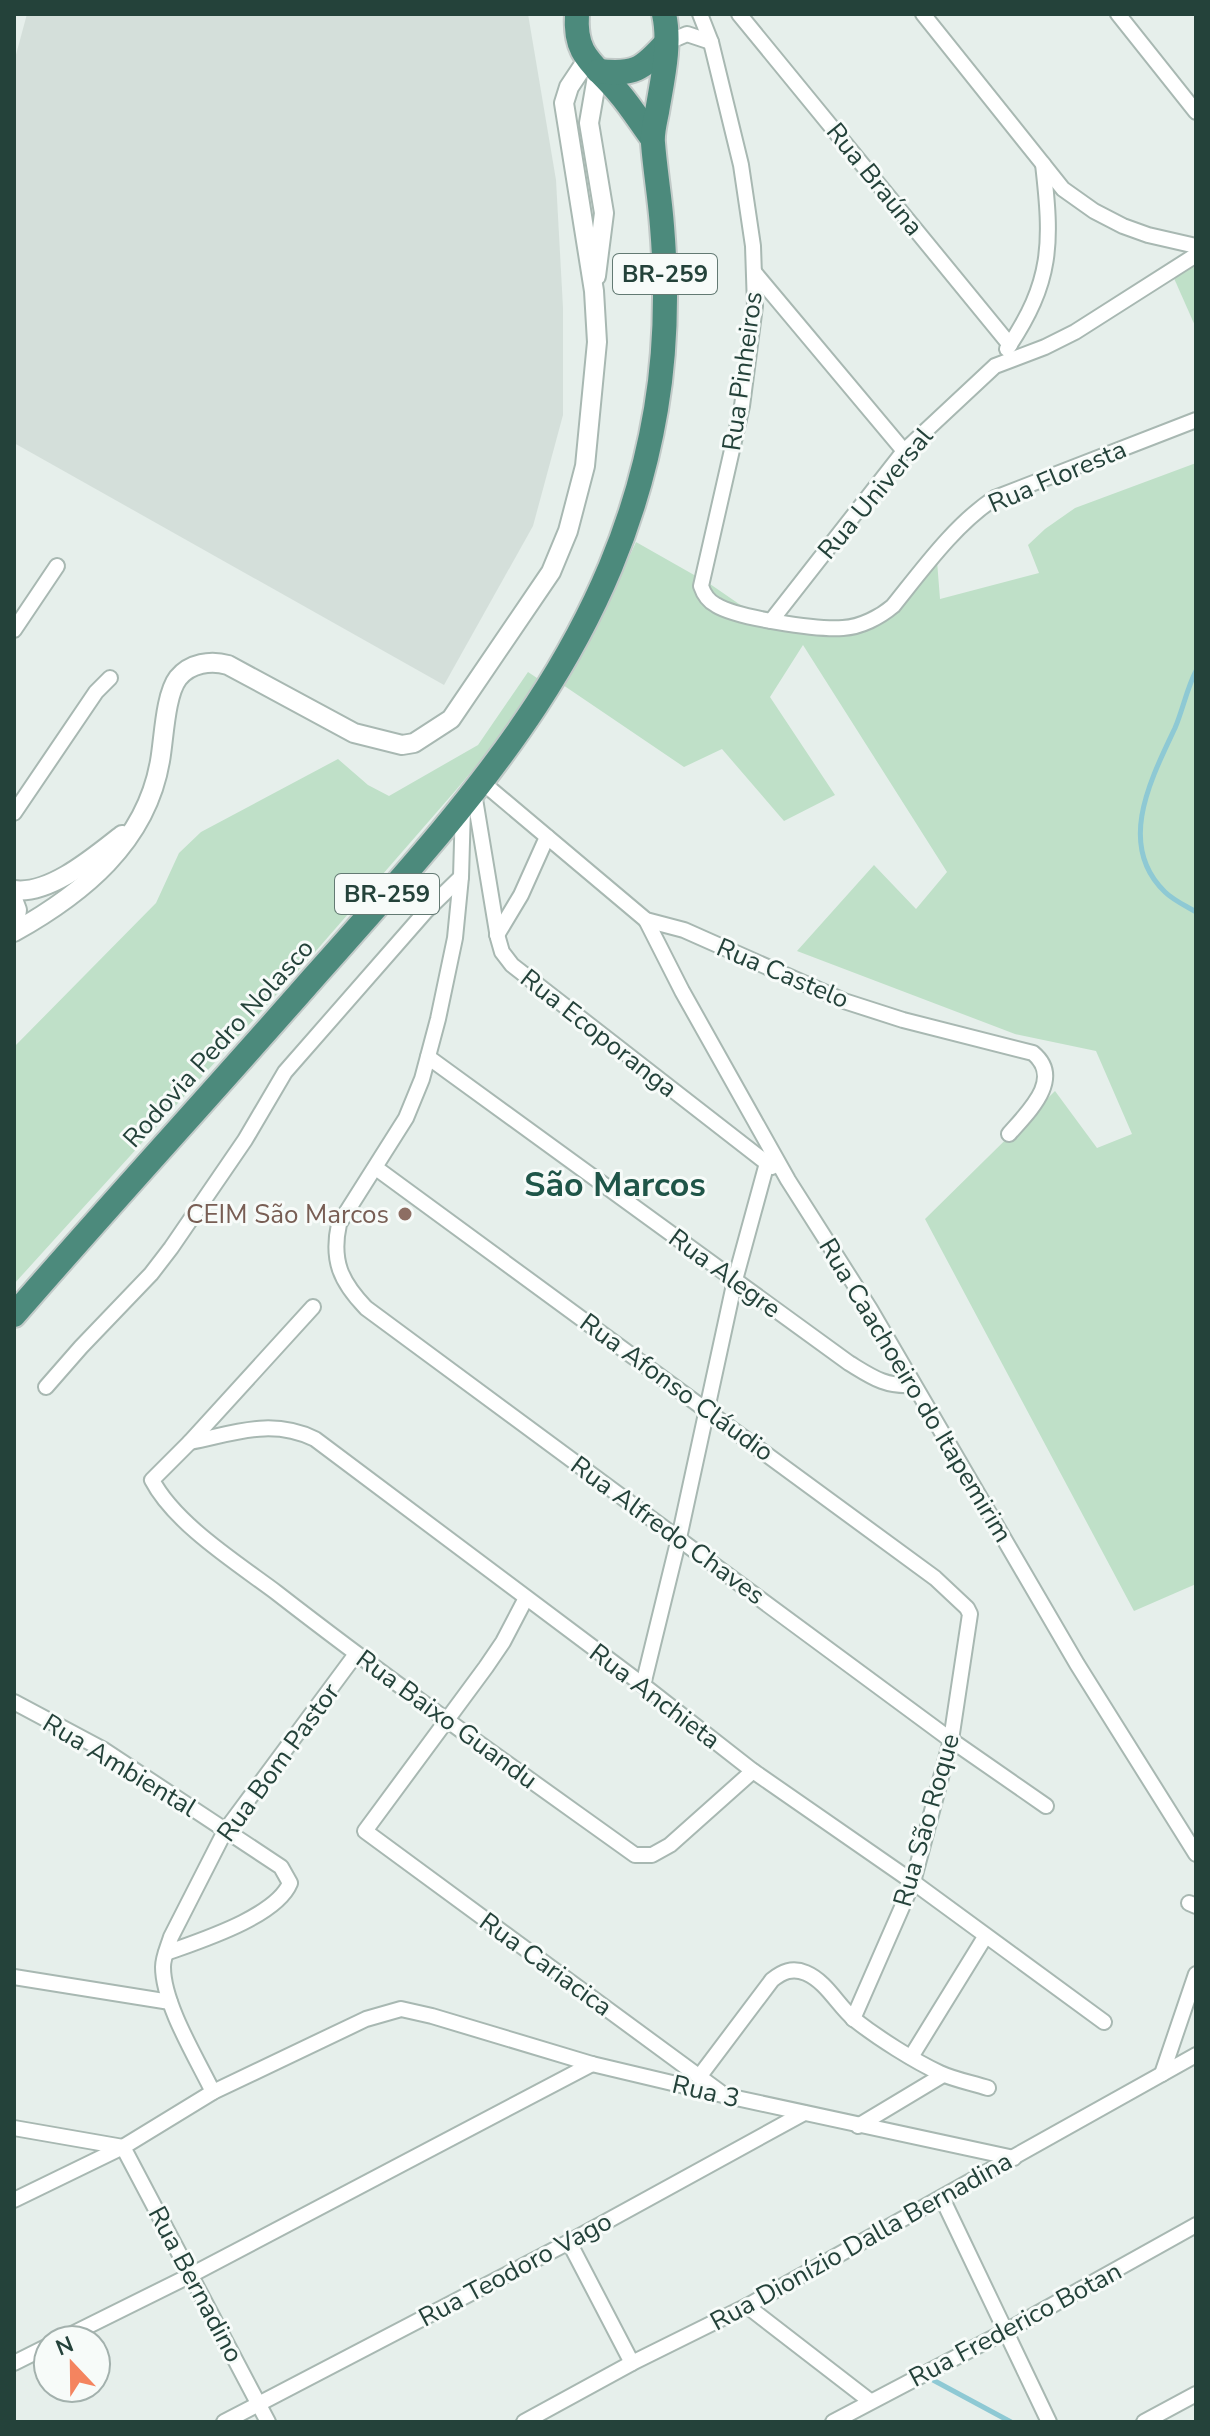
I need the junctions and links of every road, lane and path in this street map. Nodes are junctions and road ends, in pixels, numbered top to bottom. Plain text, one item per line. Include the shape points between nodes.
1 (577, 14) edge
2 (664, 14) edge
3 (700, 14) edge
4 (739, 14) edge
5 (923, 14) edge
6 (1118, 14) edge
7 (711, 42) junction
8 (666, 43) junction
9 (593, 66) junction
10 (1196, 112) edge
11 (652, 138) junction
12 (1043, 163) junction
13 (1196, 246) edge
14 (1196, 255) edge
15 (754, 271) junction
16 (594, 291) junction
17 (1010, 345) junction
18 (995, 366) junction
19 (1196, 420) edge
20 (904, 451) junction
21 (57, 566) dead end
22 (701, 586) joint
23 (771, 621) junction
24 (14, 630) edge
25 (110, 678) dead end
26 (473, 794) junction
27 (14, 813) edge
28 (137, 823) junction
29 (547, 837) junction
30 (461, 877) junction
31 (14, 890) edge
32 (14, 902) edge
33 (646, 920) junction
34 (14, 930) edge
35 (497, 935) junction
36 (428, 1057) junction
37 (1009, 1134) dead end
38 (767, 1163) junction
39 (376, 1168) junction
40 (788, 1180) junction
41 (735, 1280) junction
42 (313, 1307) dead end
43 (14, 1315) edge
44 (913, 1385) junction
45 (46, 1387) dead end
46 (707, 1408) junction
47 (190, 1442) junction
48 (679, 1538) junction
49 (526, 1598) junction
50 (970, 1614) joint
51 (356, 1654) junction
52 (643, 1685) junction
53 (14, 1702) edge
54 (447, 1721) junction
55 (951, 1740) junction
56 (753, 1771) junction
57 (1046, 1806) dead end
58 (225, 1831) junction
59 (1196, 1854) edge
60 (913, 1882) junction
61 (985, 1937) junction
62 (166, 1953) junction
63 (1196, 1974) edge
64 (14, 1977) edge
65 (170, 2002) junction
66 (853, 2019) junction
67 (1104, 2022) dead end
68 (1196, 2055) edge
69 (911, 2057) junction
70 (592, 2064) junction
71 (1162, 2074) junction
72 (943, 2075) junction
73 (699, 2077) junction
74 (988, 2088) dead end
75 (213, 2092) junction
76 (727, 2096) junction
77 (804, 2113) junction
78 (858, 2126) junction
79 (14, 2128) edge
80 (123, 2147) junction
81 (1014, 2158) junction
82 (942, 2198) junction
83 (14, 2200) edge
84 (1196, 2225) edge
85 (569, 2242) junction
86 (191, 2275) junction
87 (747, 2306) junction
88 (92, 2324) edge
89 (1006, 2331) junction
90 (32, 2354) edge
91 (14, 2363) edge
92 (632, 2363) junction
93 (1196, 2394) edge
94 (870, 2401) junction
95 (260, 2404) junction
96 (224, 2422) edge
97 (268, 2422) edge
98 (524, 2422) edge
99 (833, 2422) edge
100 (1049, 2422) edge
101 (1144, 2422) edge

1 - 9 highway, Rodovia Pedro Nolasco / BR-259 via 577,41
2 - 8 highway, Rodovia Pedro Nolasco / BR-259
3 - 7 street, Rua Pinheiros
4 - 17 street, Rua Braúna
5 - 12 street
6 - 10 street
7 - 8 street via 687,34
7 - 15 street, Rua Pinheiros via 741,165
8 - 9 highway via 648,63 626,73
8 - 11 highway, Rodovia Pedro Nolasco / BR-259
9 - 11 highway, Rodovia Pedro Nolasco / BR-259
9 - 16 street via 589,123 604,213
9 - 16 street via 569,87 564,103
11 - 26 highway, Rodovia Pedro Nolasco / BR-259 via 664,308 662,363 645,457 600,594 554,679
12 - 13 street via 1063,189 1094,211 1136,231
12 - 17 street via 1049,248 1037,296
14 - 18 street, Rua Universal via 1075,332
15 - 20 street
15 - 22 street, Rua Pinheiros via 755,306 742,406
16 - 28 street via 597,342 585,466 568,531 551,572 451,719 414,743 375,740 228,665 197,665 173,687 158,774
17 - 18 street
18 - 20 street, Rua Universal
19 - 23 street, Rua Floresta via 980,507 893,606 874,618 846,628
20 - 23 street, Rua Universal
21 - 24 street
22 - 23 street, Rua Floresta via 719,608
25 - 27 street
26 - 29 street, Rua Castelo
26 - 30 street
26 - 35 street, Rua Ecoporanga
26 - 43 highway, Rodovia Pedro Nolasco / BR-259
28 - 31 street via 49,884
28 - 34 street via 98,874
29 - 33 street, Rua Castelo
29 - 35 street
30 - 36 street via 451,962
30 - 45 street via 285,1072 171,1248
32 - 34 street
33 - 37 street, Rua Castelo via 684,930 855,1005 1033,1053 1044,1065 1046,1083
33 - 40 street, Rua Caachoeiro do Itapemirim
35 - 38 street, Rua Ecoporanga via 502,952 524,977
36 - 39 street via 416,1097
36 - 41 street, Rua Alegre
38 - 40 street, Rua Ecoporanga
38 - 41 street
39 - 46 street, Rua Afonso Cláudio
39 - 48 street, Rua Alfredo Chaves via 339,1224 335,1242 340,1273 350,1291
40 - 44 street, Rua Caachoeiro do Itapemirim
41 - 44 street, Rua Alegre via 869,1376
41 - 46 street
42 - 47 street
44 - 59 street, Rua Caachoeiro do Itapemirim
46 - 48 street
46 - 50 street, Rua Afonso Cláudio via 935,1578
47 - 49 street, Rua Anchieta via 266,1427 298,1431 335,1453
47 - 51 street, Rua Baixo Guandu via 152,1480 160,1495
48 - 52 street
48 - 55 street, Rua Alfredo Chaves
49 - 52 street, Rua Anchieta
49 - 54 street via 503,1642
50 - 55 street, Rua São Roque
51 - 54 street, Rua Baixo Guandu
51 - 58 street, Rua Bom Pastor
52 - 56 street, Rua Anchieta
53 - 58 street, Rua Ambiental via 104,1750
54 - 56 street, Rua Baixo Guandu via 635,1855 652,1855 670,1845
54 - 73 street, Rua Cariacica via 365,1831
55 - 57 street, Rua Alfredo Chaves
55 - 60 street, Rua São Roque
56 - 60 street, Rua Anchieta
58 - 62 street, Rua Bom Pastor
58 - 62 street, Rua Ambiental via 281,1867 290,1883 287,1890 257,1915
60 - 61 street, Rua Anchieta
60 - 66 street, Rua São Roque
61 - 67 street, Rua Anchieta
61 - 69 street
62 - 65 street, Rua Bom Pastor via 164,1985
63 - 71 street
64 - 65 street
65 - 75 street, Rua Bom Pastor
66 - 69 street
66 - 73 street via 811,1975 782,1972
68 - 71 street, Rua Dionízio Dalla Bernadina
69 - 72 street
70 - 75 street, Rua 3 via 401,2009 366,2019
70 - 76 street, Rua 3
70 - 86 street
71 - 81 street, Rua Dionízio Dalla Bernadina
72 - 74 street
72 - 78 street
73 - 76 street, Rua Cariacica
75 - 80 street
76 - 77 street, Rua 3
77 - 78 street, Rua 3
77 - 85 street, Rua Teodoro Vago
78 - 81 street, Rua 3
79 - 80 street
80 - 83 street
80 - 86 street, Rua Bernadino
81 - 82 street, Rua Dionízio Dalla Bernadina
82 - 87 street, Rua Dionízio Dalla Bernadina
82 - 89 street
84 - 89 street, Rua Frederico Botan
85 - 92 street
85 - 95 street, Rua Teodoro Vago
86 - 88 street
86 - 95 street, Rua Bernadino
87 - 92 street, Rua Dionízio Dalla Bernadina
87 - 94 street
89 - 94 street, Rua Frederico Botan
89 - 100 street
90 - 91 street
92 - 98 street, Rua Dionízio Dalla Bernadina
93 - 101 street
94 - 99 street, Rua Frederico Botan
95 - 96 street, Rua Teodoro Vago
95 - 97 street, Rua Bernadino

